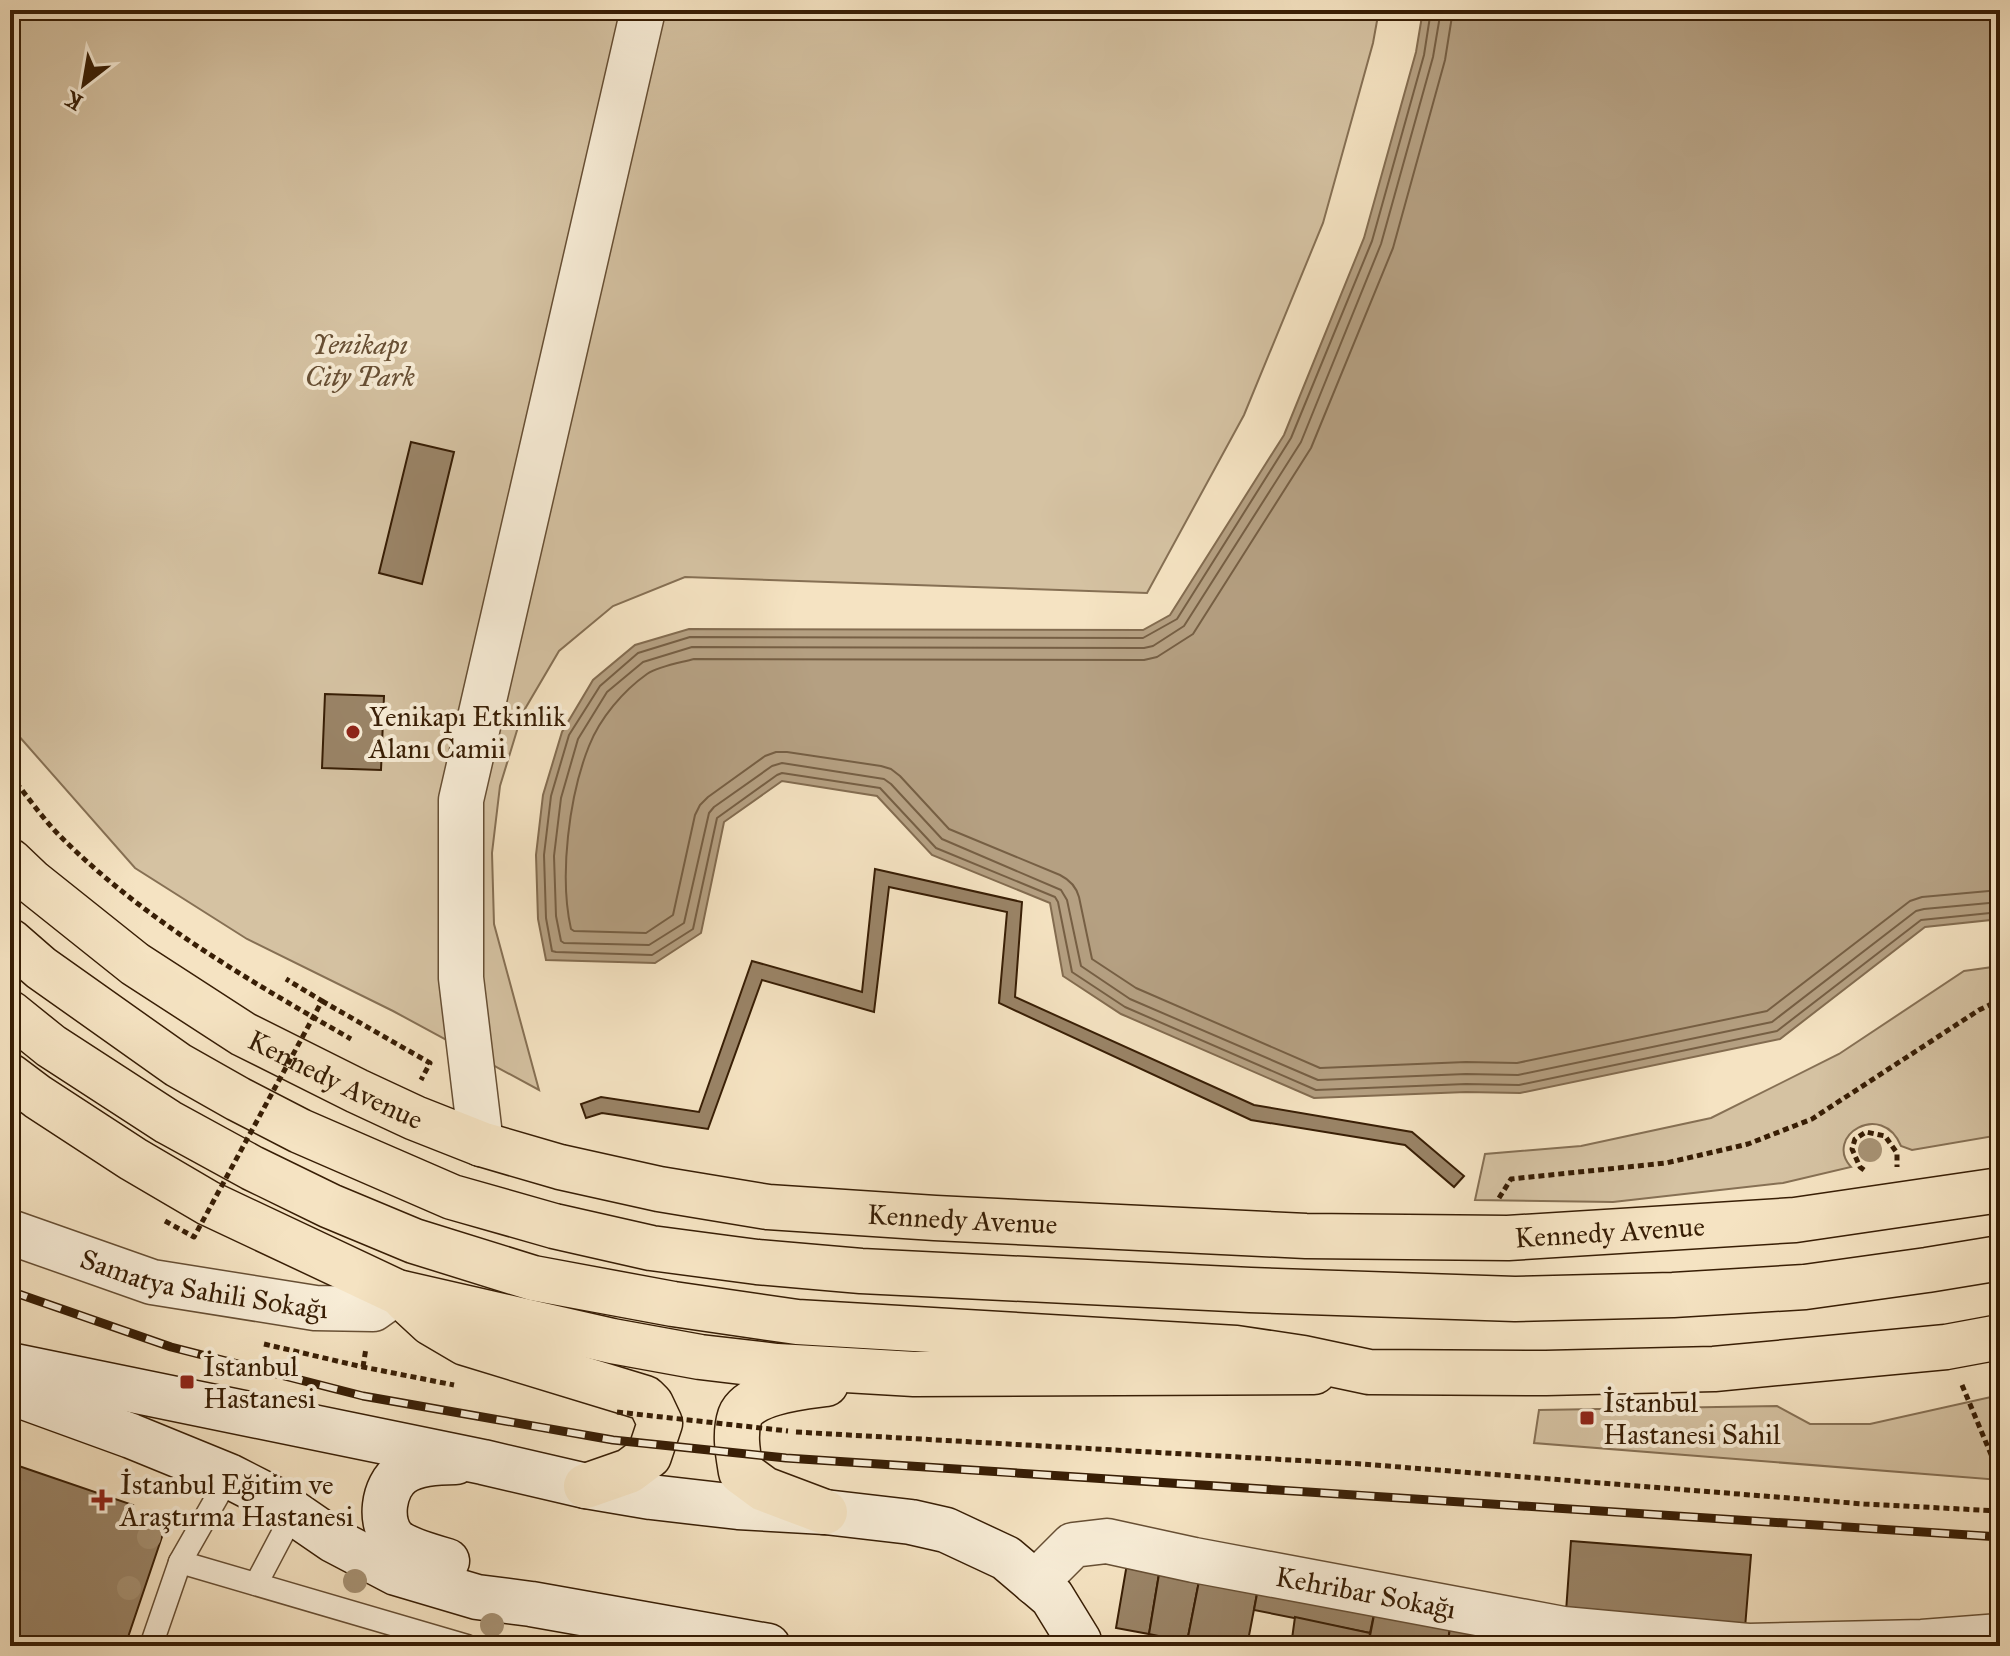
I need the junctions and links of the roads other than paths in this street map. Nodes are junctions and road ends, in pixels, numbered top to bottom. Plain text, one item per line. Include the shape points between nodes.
1 (643, 10) edge
2 (10, 861) edge
3 (10, 941) edge
4 (10, 1013) edge
5 (10, 1076) edge
6 (481, 1144) junction
7 (2000, 1190) edge
8 (10, 1232) edge
9 (2000, 1258) edge
10 (397, 1292) junction
11 (2000, 1337) edge
12 (10, 1365) edge
13 (1369, 1372) junction
14 (914, 1374) junction
15 (10, 1392) edge
16 (483, 1462) junction
17 (229, 1476) junction
18 (586, 1486) junction
19 (294, 1512) junction
20 (825, 1512) junction
21 (180, 1562) junction
22 (1035, 1583) junction
23 (256, 1584) junction
24 (604, 1617) junction
25 (2000, 1636) edge
26 (151, 1646) edge
27 (467, 1646) edge
28 (768, 1646) edge
29 (1080, 1646) edge

1 - 6 street via 461,800 461,978
2 - 6 main road, Kennedy Avenue via 135,964 243,1034 415,1118
3 - 9 main road via 178,1065 300,1131 452,1197 651,1248 861,1271 1515,1299 1805,1287
4 - 13 main road via 168,1122 252,1168 414,1241 533,1278 797,1322 1236,1348
5 - 10 main road via 208,1203
6 - 7 main road, Kennedy Avenue via 645,1186 768,1207 1306,1236 1508,1238 1780,1221
8 - 10 street, Samatya Sahili Sokağı via 152,1282 315,1308 373,1309
10 - 14 main road via 700,1357
10 - 18 main road via 431,1323 465,1343 651,1404 660,1423 649,1456 629,1471
11 - 13 main road via 1714,1369
12 - 16 street
13 - 14 main road
14 - 20 main road via 795,1388 752,1401 741,1413 736,1442 741,1472 764,1489
15 - 17 street
16 - 18 street
16 - 24 street via 431,1462 402,1472 390,1488 384,1519 395,1539 427,1556 529,1583
17 - 19 street
17 - 21 lane
18 - 20 street via 738,1507
19 - 23 lane
19 - 24 street via 333,1540 396,1573 477,1597
20 - 22 street via 946,1530 1006,1558
21 - 23 lane
21 - 26 lane
22 - 25 street, Kehribar Sokağı via 1073,1545 1107,1541 1563,1629 1748,1646
22 - 29 street via 1052,1597
23 - 27 lane
24 - 28 street

